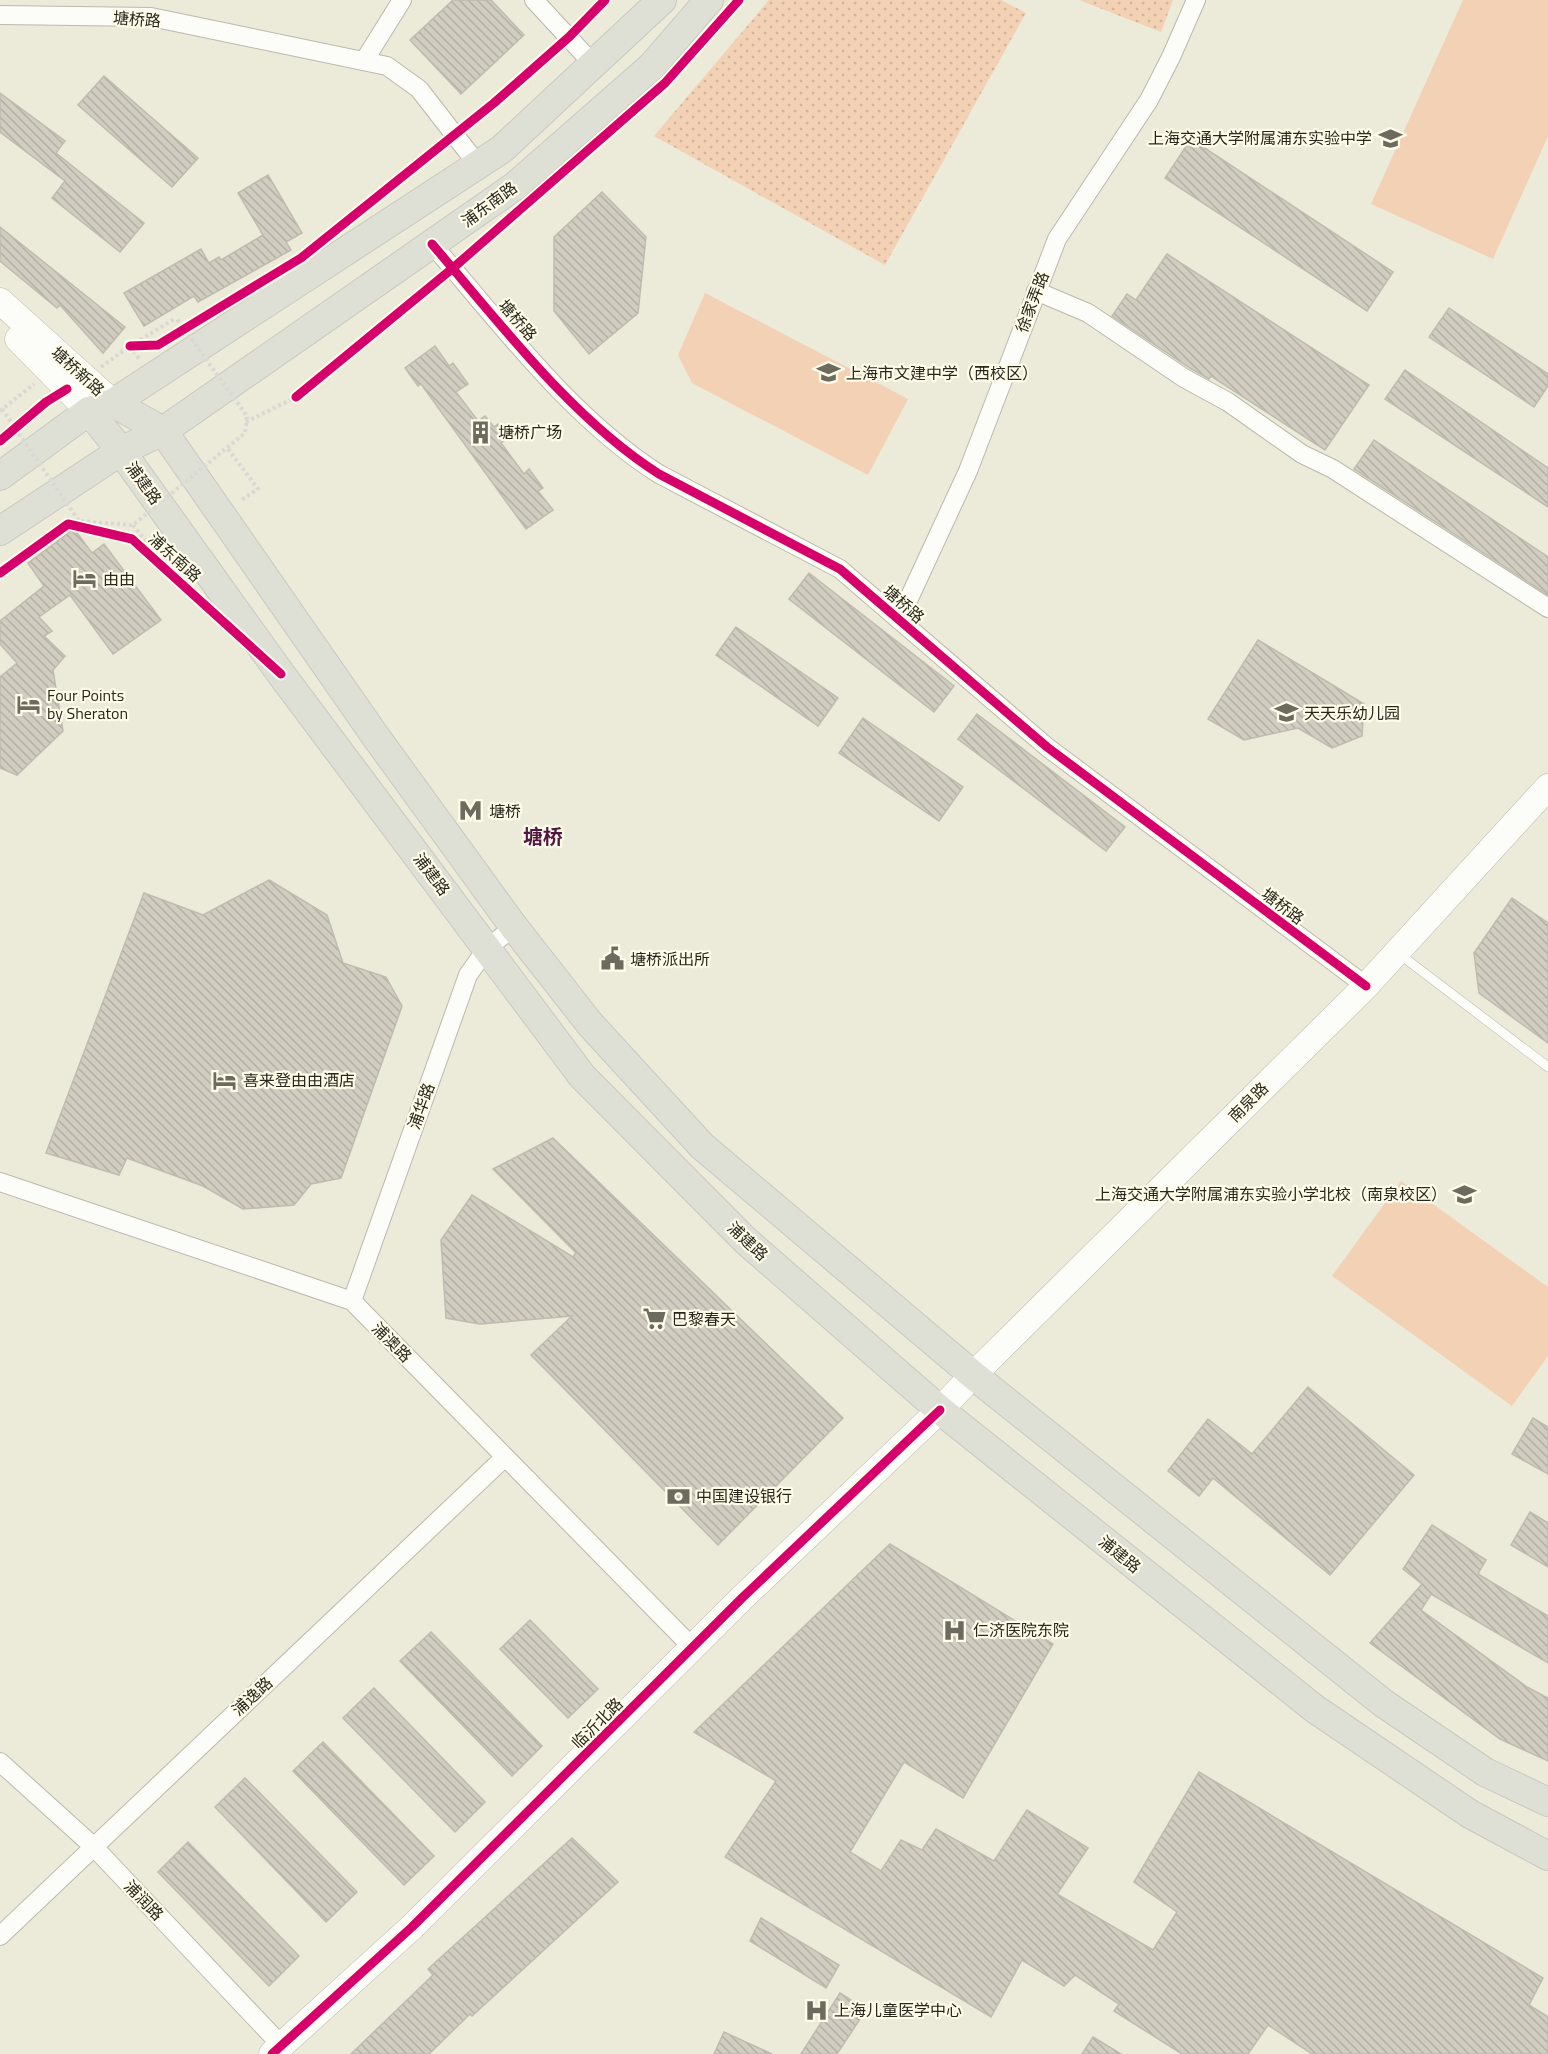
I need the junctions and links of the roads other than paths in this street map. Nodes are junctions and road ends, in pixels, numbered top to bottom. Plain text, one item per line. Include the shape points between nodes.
1 (402, 0) edge
2 (534, 0) edge
3 (662, 0) edge
4 (710, 0) edge
5 (1196, 0) edge
6 (0, 15) edge
7 (364, 61) junction
8 (593, 64) junction
9 (478, 165) junction
10 (432, 244) junction
11 (1036, 291) junction
12 (0, 302) edge
13 (0, 323) edge
14 (101, 407) junction
15 (163, 431) junction
16 (121, 451) junction
17 (0, 476) edge
18 (0, 531) edge
19 (1548, 608) edge
20 (899, 620) junction
21 (1548, 787) edge
22 (514, 927) junction
23 (487, 948) junction
24 (1398, 953) junction
25 (1366, 986) junction
26 (1548, 1067) edge
27 (0, 1182) edge
28 (352, 1301) junction
29 (973, 1375) junction
30 (940, 1410) junction
31 (505, 1456) junction
32 (693, 1648) junction
33 (0, 1762) edge
34 (1548, 1802) edge
35 (93, 1846) junction
36 (1548, 1856) edge
37 (0, 1936) edge
38 (277, 2049) edge

1 - 7 street
2 - 8 street
3 - 8 main road
4 - 10 main road, 浦东南路 via 652,66 515,186
5 - 11 street, 徐家弄路 via 1160,80 1064,227
6 - 7 street, 塘桥路 via 151,17
7 - 9 street, 塘桥路 via 387,66 418,89
8 - 9 main road via 502,149
9 - 14 main road
10 - 15 main road, 浦东南路
10 - 20 street, 塘桥路 via 529,355 605,435 631,456 826,560
11 - 19 street via 1088,312 1302,454 1333,469
11 - 20 street, 徐家弄路 via 968,471
12 - 14 street, 塘桥新路 via 85,378
13 - 14 street, 塘桥新路 via 50,371
14 - 15 main road, 塘桥新路
14 - 16 main road, 塘桥新路
14 - 17 main road
15 - 16 main road, 浦东南路
15 - 22 main road
16 - 18 main road, 浦东南路
16 - 23 main road, 浦建路 via 281,674
20 - 25 street, 塘桥路 via 1047,747
21 - 24 street, 南泉路
22 - 23 street, 浦华路
22 - 29 main road via 590,1024 702,1146
23 - 28 street, 浦华路 via 468,975
23 - 30 main road, 浦建路 via 582,1076 746,1241
24 - 25 street, 南泉路
24 - 26 lane
25 - 29 street, 南泉路
27 - 28 street, 浦澳路
28 - 31 street, 浦澳路
29 - 30 street, 南泉路
29 - 34 main road via 1383,1703 1485,1772
30 - 32 street, 临沂北路
30 - 36 main road, 浦建路 via 1315,1708 1470,1814
31 - 32 street, 浦澳路
31 - 35 street, 浦逸路
32 - 38 street, 临沂北路 via 412,1927
33 - 35 street, 浦润路
35 - 37 street, 浦逸路
35 - 38 street, 浦润路

